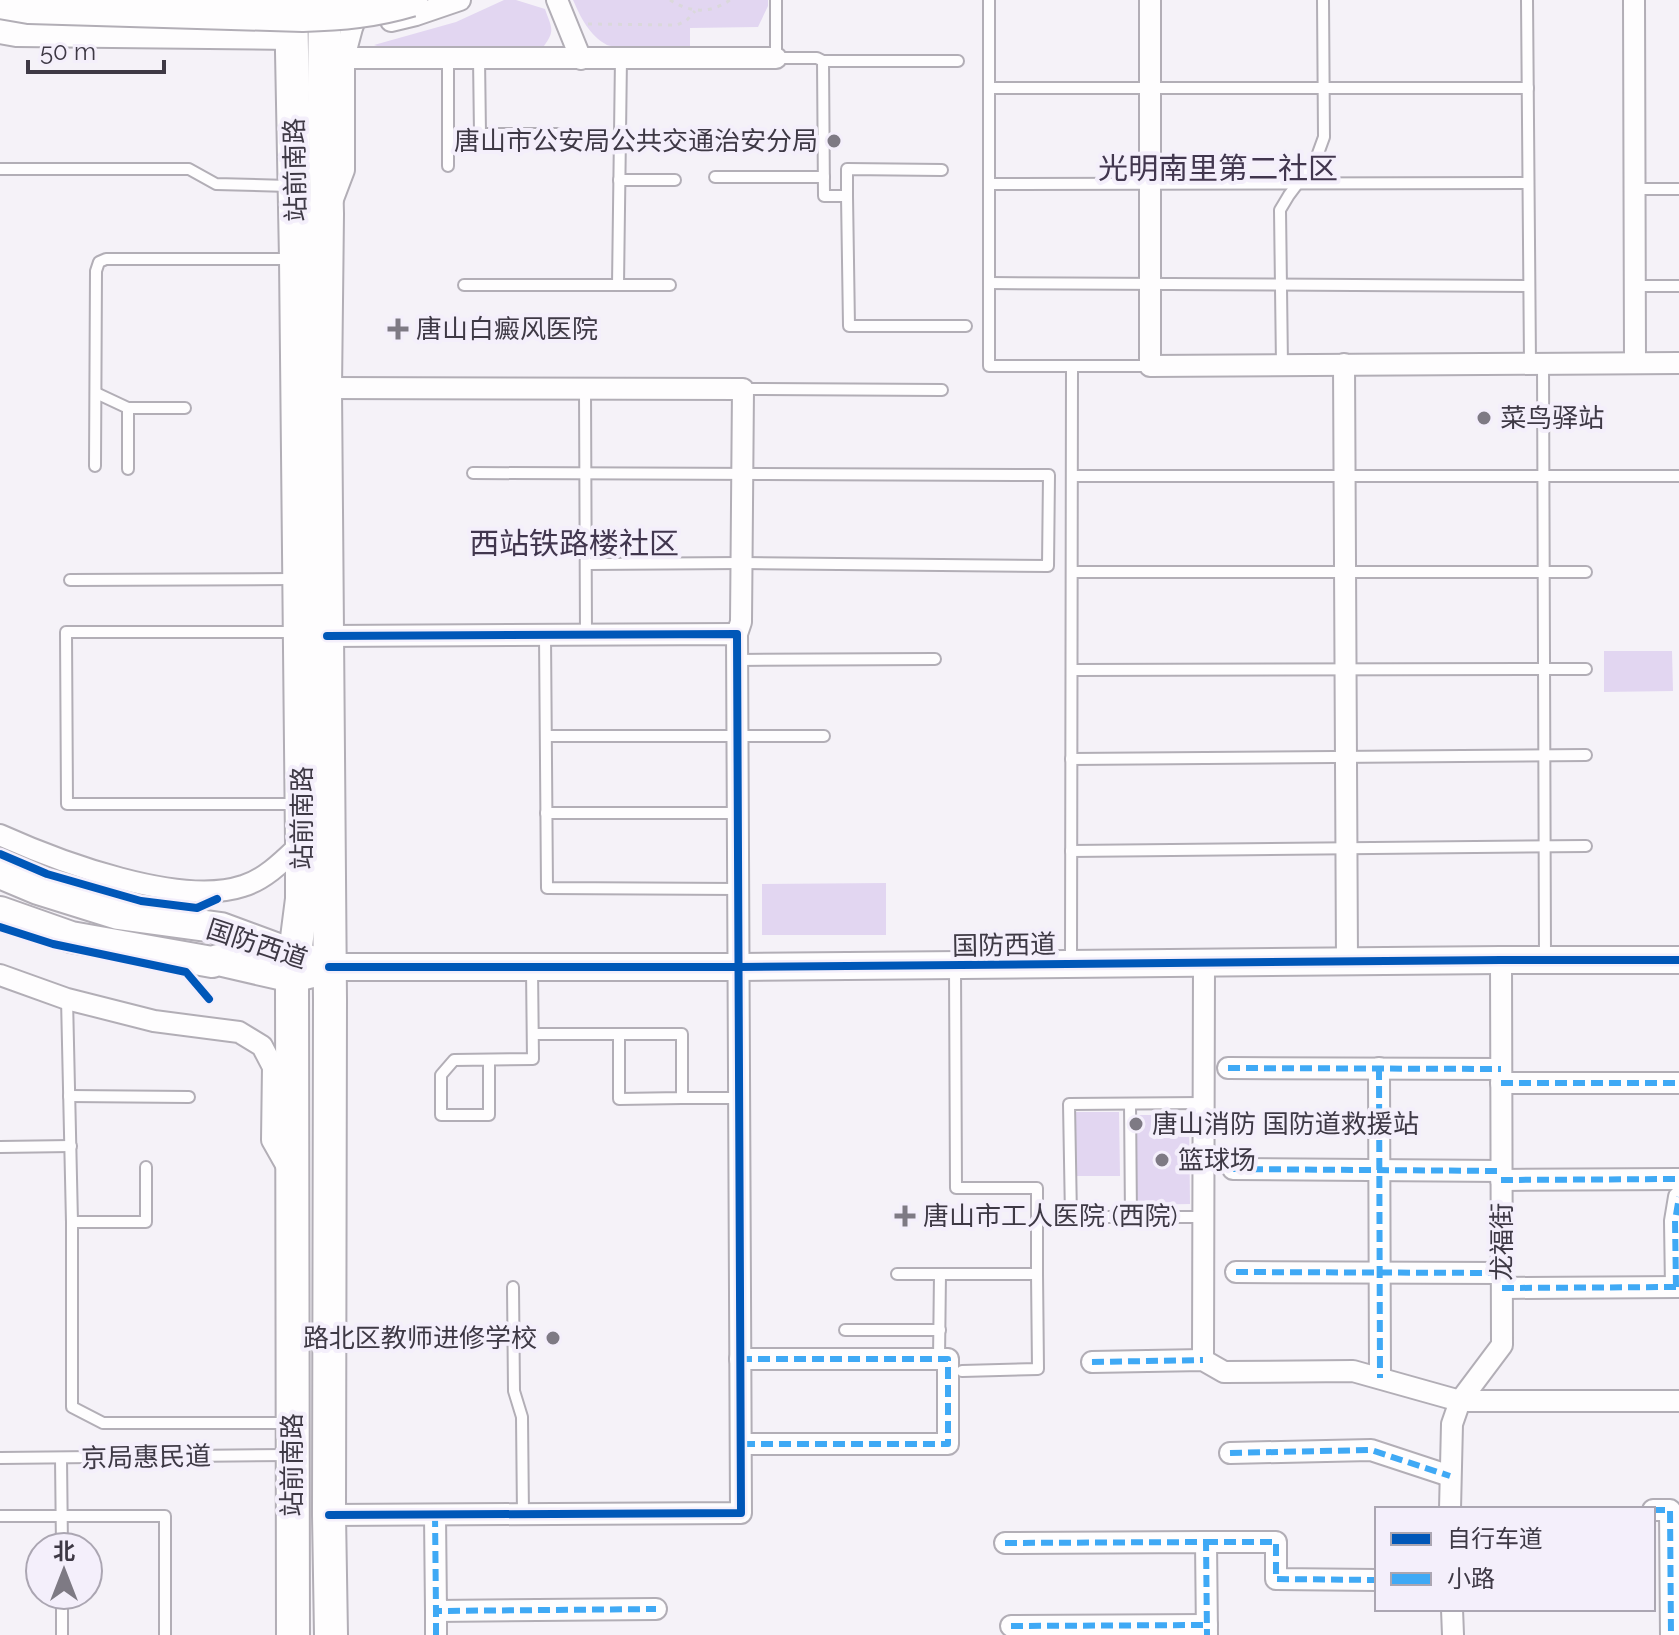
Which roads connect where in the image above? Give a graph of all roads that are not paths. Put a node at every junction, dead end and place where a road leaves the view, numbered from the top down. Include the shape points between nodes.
1 (291, 0) edge
2 (303, 0) edge
3 (362, 0) edge
4 (411, 0) edge
5 (460, 0) edge
6 (557, 0) edge
7 (776, 0) edge
8 (989, 0) edge
9 (1150, 0) edge
10 (1323, 0) edge
11 (1527, 0) edge
12 (1634, 0) edge
13 (0, 2) edge
14 (334, 17) edge
15 (0, 27) edge
16 (291, 33) junction
17 (344, 58) junction
18 (448, 58) junction
19 (479, 58) junction
20 (621, 58) junction
21 (776, 58) junction
22 (581, 59) junction
23 (823, 61) junction
24 (958, 61) dead end
25 (989, 88) junction
26 (1149, 88) junction
27 (1324, 88) junction
28 (1528, 88) junction
29 (557, 134) dead end
30 (448, 166) dead end
31 (0, 169) edge
32 (942, 170) dead end
33 (715, 177) dead end
34 (824, 177) junction
35 (619, 180) junction
36 (675, 180) dead end
37 (1299, 183) junction
38 (1528, 183) junction
39 (989, 184) junction
40 (1150, 184) junction
41 (295, 186) junction
42 (1634, 189) junction
43 (1679, 189) edge
44 (847, 196) junction
45 (327, 214) junction
46 (296, 259) junction
47 (989, 283) junction
48 (1150, 284) junction
49 (464, 285) dead end
50 (618, 285) junction
51 (670, 285) dead end
52 (1281, 285) junction
53 (1529, 286) junction
54 (1635, 286) junction
55 (1679, 286) edge
56 (966, 326) dead end
57 (1536, 363) junction
58 (1635, 363) junction
59 (1679, 363) edge
60 (1344, 364) junction
61 (1282, 365) junction
62 (1072, 366) junction
63 (1150, 366) junction
64 (325, 388) junction
65 (585, 389) junction
66 (743, 389) junction
67 (942, 390) dead end
68 (96, 393) junction
69 (128, 408) junction
70 (185, 408) dead end
71 (95, 466) dead end
72 (128, 469) dead end
73 (473, 473) dead end
74 (586, 473) junction
75 (742, 474) junction
76 (1072, 476) junction
77 (1345, 476) junction
78 (1544, 476) junction
79 (1679, 476) edge
80 (742, 563) junction
81 (587, 564) junction
82 (1544, 571) junction
83 (1072, 572) junction
84 (1345, 572) junction
85 (1586, 572) dead end
86 (299, 579) junction
87 (70, 580) dead end
88 (314, 634) junction
89 (737, 634) junction
90 (586, 635) junction
91 (545, 636) junction
92 (935, 659) dead end
93 (737, 660) junction
94 (1346, 669) junction
95 (1544, 669) junction
96 (1586, 669) dead end
97 (1072, 670) junction
98 (737, 735) junction
99 (546, 736) junction
100 (824, 736) dead end
101 (1586, 755) dead end
102 (1545, 756) junction
103 (1346, 757) junction
104 (1071, 759) junction
105 (302, 804) junction
106 (546, 813) junction
107 (738, 813) junction
108 (0, 835) edge
109 (302, 843) junction
110 (1545, 846) junction
111 (1586, 846) dead end
112 (1347, 848) junction
113 (1071, 851) junction
114 (0, 873) edge
115 (738, 889) junction
116 (0, 912) edge
117 (1501, 960) junction
118 (1545, 960) junction
119 (1679, 960) edge
120 (1347, 962) junction
121 (1204, 963) junction
122 (1071, 964) junction
123 (955, 966) junction
124 (294, 967) junction
125 (329, 967) junction
126 (532, 967) junction
127 (739, 967) junction
128 (0, 975) edge
129 (67, 999) junction
130 (533, 1034) junction
131 (619, 1034) junction
132 (489, 1060) junction
133 (1228, 1068) dead end
134 (1379, 1068) junction
135 (1501, 1076) junction
136 (1679, 1083) edge
137 (69, 1096) junction
138 (189, 1097) dead end
139 (682, 1098) junction
140 (739, 1098) junction
141 (1203, 1103) junction
142 (1130, 1104) junction
143 (71, 1146) junction
144 (0, 1147) edge
145 (146, 1167) dead end
146 (1233, 1169) dead end
147 (1379, 1169) junction
148 (1501, 1175) junction
149 (292, 1176) junction
150 (1679, 1179) edge
151 (1679, 1197) edge
152 (1131, 1217) junction
153 (1203, 1217) junction
154 (72, 1222) junction
155 (1236, 1272) dead end
156 (1379, 1273) junction
157 (897, 1274) dead end
158 (940, 1274) junction
159 (1037, 1274) junction
160 (1502, 1280) junction
161 (513, 1287) dead end
162 (1677, 1287) edge
163 (845, 1330) dead end
164 (940, 1330) junction
165 (939, 1358) junction
166 (740, 1359) junction
167 (1203, 1360) junction
168 (1092, 1362) dead end
169 (962, 1371) dead end
170 (1380, 1378) junction
171 (1460, 1401) junction
172 (1679, 1401) edge
173 (292, 1423) junction
174 (741, 1444) junction
175 (1230, 1453) dead end
176 (292, 1455) junction
177 (0, 1458) edge
178 (61, 1458) junction
179 (1450, 1476) junction
180 (1450, 1507) edge
181 (1655, 1510) edge
182 (329, 1515) junction
183 (435, 1515) junction
184 (523, 1515) junction
185 (0, 1516) edge
186 (62, 1516) junction
187 (62, 1531) edge
188 (1206, 1542) junction
189 (1005, 1543) dead end
190 (1375, 1580) edge
191 (1662, 1606) edge
192 (656, 1609) dead end
193 (62, 1611) edge
194 (436, 1611) junction
195 (1452, 1611) edge
196 (1011, 1626) dead end
197 (1207, 1630) edge
198 (62, 1635) edge
199 (165, 1635) edge
200 (293, 1635) edge
201 (331, 1635) edge
202 (436, 1635) edge
203 (1453, 1635) edge
204 (1671, 1635) edge

1 - 16 main road, 站前南路
2 - 14 street
3 - 14 street
4 - 13 main road, bridge via 346,14 303,15
5 - 14 street via 416,15
6 - 22 street
7 - 21 lane
8 - 25 lane
9 - 26 street
10 - 27 lane
11 - 28 lane
12 - 42 street
14 - 17 street
14 - 45 main road, 站前南路
15 - 16 main road
16 - 41 main road, 站前南路
17 - 18 street
17 - 45 street via 344,170
18 - 19 street
18 - 30 lane
19 - 22 street
19 - 29 lane via 480,134
20 - 21 street
20 - 22 street
20 - 35 lane
21 - 23 lane
23 - 24 lane
23 - 34 lane
25 - 26 lane
25 - 39 lane
26 - 27 lane
26 - 40 street
27 - 28 lane
27 - 37 lane via 1324,137
28 - 38 lane
31 - 41 lane via 189,169 216,184
32 - 44 lane via 847,169
33 - 34 lane
34 - 44 lane via 824,196
35 - 36 lane
35 - 50 lane
37 - 38 lane
37 - 40 lane
37 - 52 lane via 1280,210
38 - 53 lane
39 - 40 lane
39 - 47 lane
40 - 48 street
41 - 46 main road, 站前南路
42 - 43 lane
42 - 54 street
44 - 56 lane via 849,326
45 - 64 main road, 站前南路
46 - 68 lane via 99,262
46 - 86 main road, 站前南路
47 - 48 lane
47 - 62 lane via 989,366
48 - 52 lane
48 - 63 street
49 - 50 lane
50 - 51 lane
52 - 53 lane
52 - 61 lane
53 - 57 lane
54 - 55 lane
54 - 58 street
57 - 58 street
57 - 60 street
57 - 78 lane
58 - 59 street
60 - 61 street
60 - 77 street
61 - 63 street
62 - 63 lane
62 - 76 lane
64 - 65 street
64 - 88 main road, 站前南路
65 - 66 street
65 - 74 lane
66 - 67 lane
66 - 75 street
68 - 69 lane
68 - 71 lane
69 - 70 lane
69 - 72 lane
73 - 74 lane
74 - 75 lane
74 - 81 lane
75 - 80 street
75 - 80 lane via 1049,475 1048,566
76 - 77 lane
76 - 83 lane
77 - 78 lane
77 - 84 street
78 - 79 lane
78 - 82 lane
80 - 81 lane
80 - 89 street
81 - 90 lane
82 - 84 lane
82 - 85 lane
82 - 95 lane
83 - 84 lane
83 - 97 lane
84 - 94 street
86 - 87 lane
86 - 88 main road, 站前南路
88 - 91 street
88 - 105 main road, 站前南路
88 - 105 lane via 66,632 67,804
88 - 125 main road, 站前南路
89 - 90 street
89 - 93 street
90 - 91 street
91 - 99 lane
92 - 93 lane
93 - 98 street
94 - 95 lane
94 - 97 lane
94 - 103 street
95 - 96 lane
95 - 102 lane
97 - 104 lane
98 - 99 lane
98 - 100 lane
98 - 107 street
99 - 106 lane
101 - 102 lane
102 - 103 lane
102 - 110 lane
103 - 104 lane
103 - 112 street
104 - 113 lane
105 - 109 main road, 站前南路
106 - 107 lane
106 - 115 lane via 547,888
107 - 115 street
108 - 109 street via 98,872 161,887 218,892 256,880
109 - 124 main road, 站前南路
110 - 111 lane
110 - 112 lane
110 - 118 lane
112 - 113 lane
112 - 120 street
113 - 122 lane
114 - 124 main road, 国防西道 via 118,914 221,928
115 - 127 street
116 - 124 main road, 国防西道 via 71,937 212,962
117 - 118 street, 国防西道
117 - 120 street, 国防西道
117 - 135 street, 龙福街
118 - 119 street, 国防西道
120 - 121 street, 国防西道
121 - 122 street, 国防西道
121 - 141 street
122 - 123 street, 国防西道
123 - 127 street, 国防西道
123 - 159 lane via 956,1188 1037,1188
124 - 125 main road, 国防西道
124 - 149 main road, 站前南路
125 - 126 street, 国防西道
125 - 182 main road, 站前南路
126 - 127 street, 国防西道
126 - 130 lane
127 - 140 street
128 - 129 street
129 - 137 lane
129 - 149 street via 154,1021 239,1032 262,1046 273,1067 272,1140
130 - 131 lane
130 - 132 lane via 533,1059
131 - 139 lane via 682,1034
131 - 139 lane via 619,1099
132 - 132 lane via 454,1060 441,1075 441,1115 489,1115
133 - 134 street
134 - 135 street
134 - 147 street
135 - 136 street
135 - 148 street, 龙福街
137 - 138 lane
137 - 143 lane
139 - 140 lane
140 - 166 street
141 - 142 lane
141 - 153 street
142 - 152 lane
142 - 152 lane via 1069,1104 1071,1217
143 - 144 lane
143 - 154 lane
145 - 154 lane via 146,1222
146 - 147 street
147 - 148 street
147 - 156 street
148 - 150 street
148 - 160 street, 龙福街
149 - 173 main road, 站前南路
151 - 162 street
152 - 153 lane
153 - 167 street
154 - 173 lane via 72,1407 103,1423
155 - 156 street
156 - 160 street
156 - 170 street
157 - 158 lane
158 - 159 lane
158 - 164 lane
159 - 169 lane via 1038,1369
160 - 162 street
160 - 171 street, 龙福街 via 1502,1345
161 - 184 lane
163 - 164 lane
164 - 165 lane
165 - 166 street
165 - 174 street via 948,1359 948,1444
166 - 174 street
167 - 168 street
167 - 170 street via 1224,1372 1353,1371
170 - 171 street
171 - 172 street
171 - 179 street, 龙福街 via 1452,1424
173 - 176 main road, 站前南路
174 - 184 street via 741,1513
175 - 179 street via 1371,1450
176 - 178 lane, 京局惠民道
176 - 200 main road, 站前南路
177 - 178 lane, 京局惠民道
178 - 186 lane
179 - 180 street, 龙福街
181 - 191 street via 1670,1510
182 - 183 street
182 - 201 main road, 站前南路
183 - 184 street
183 - 194 street
185 - 186 lane
186 - 187 lane
186 - 199 lane via 165,1516
188 - 189 street
188 - 190 street via 1276,1542 1276,1579
188 - 197 street
191 - 204 street
192 - 194 street
193 - 198 lane
194 - 202 street
195 - 203 street
196 - 197 street

